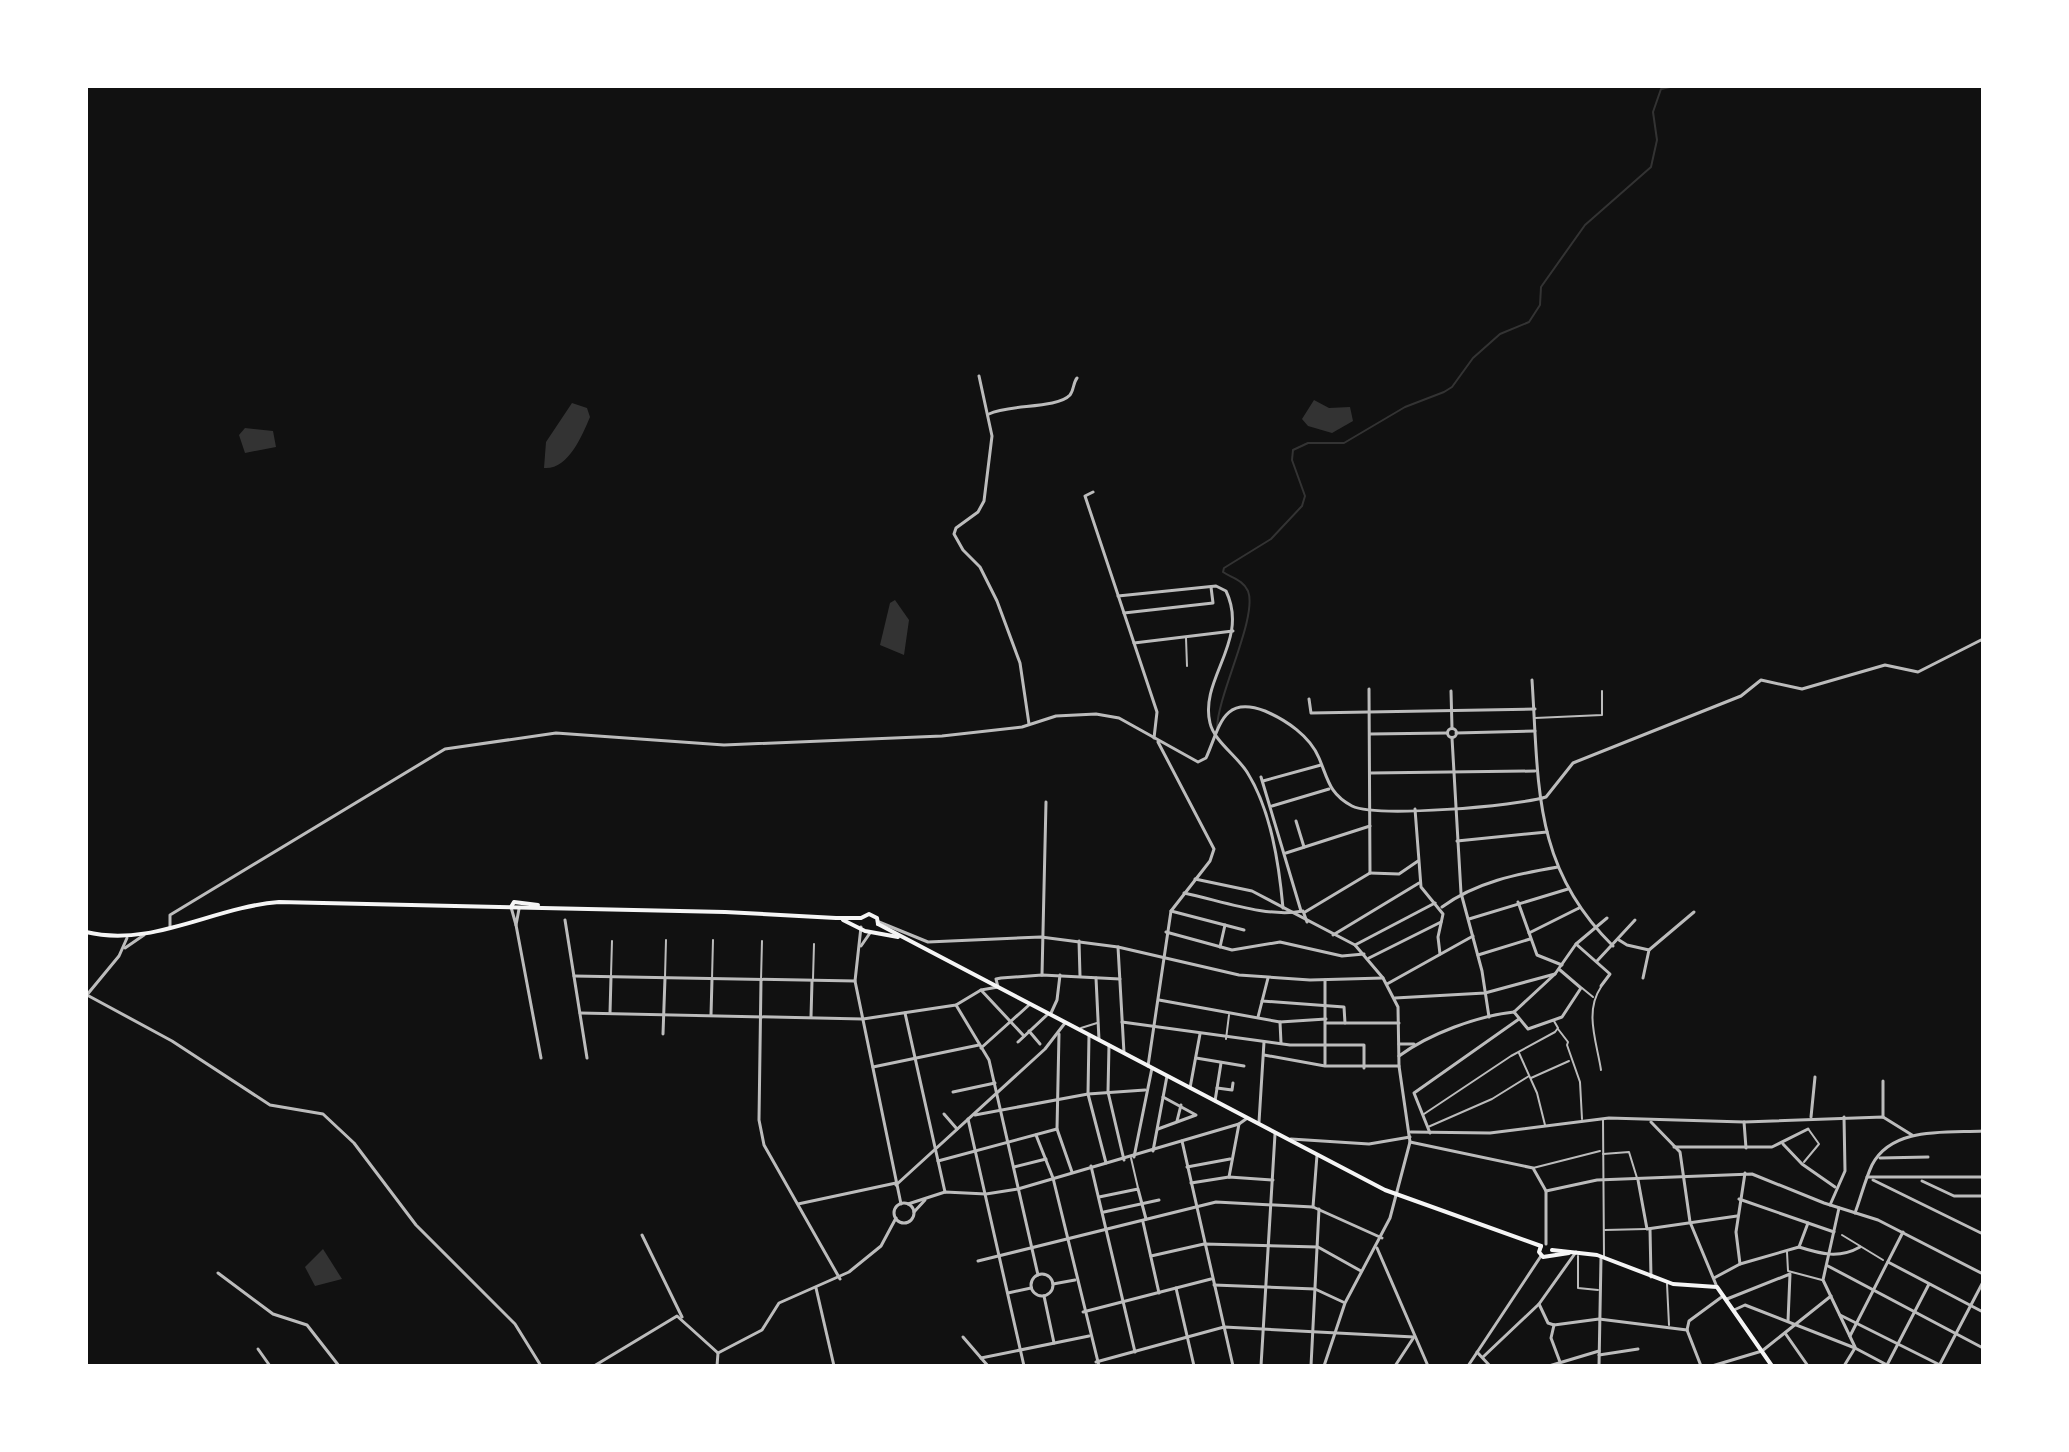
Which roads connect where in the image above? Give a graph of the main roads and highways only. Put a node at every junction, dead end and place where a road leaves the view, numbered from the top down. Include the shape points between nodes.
1 (511, 907) junction
2 (548, 907) junction
3 (836, 918) junction
4 (861, 918) junction
5 (878, 923) junction
6 (861, 927) junction
7 (871, 931) junction
8 (86, 932) edge
9 (907, 940) junction
10 (1543, 1245) junction
11 (1551, 1252) junction
12 (1772, 1366) edge

1 - 2 main road
1 - 2 main road via 514,902
1 - 8 main road via 279,902 127,938
2 - 3 main road
3 - 4 main road
3 - 6 main road
4 - 5 main road via 869,914
4 - 6 main road
5 - 7 main road
5 - 9 main road
6 - 7 main road
7 - 9 main road
9 - 10 main road via 1396,1195
10 - 11 main road
10 - 11 main road via 1541,1256
11 - 12 main road via 1602,1257 1667,1283 1717,1287

